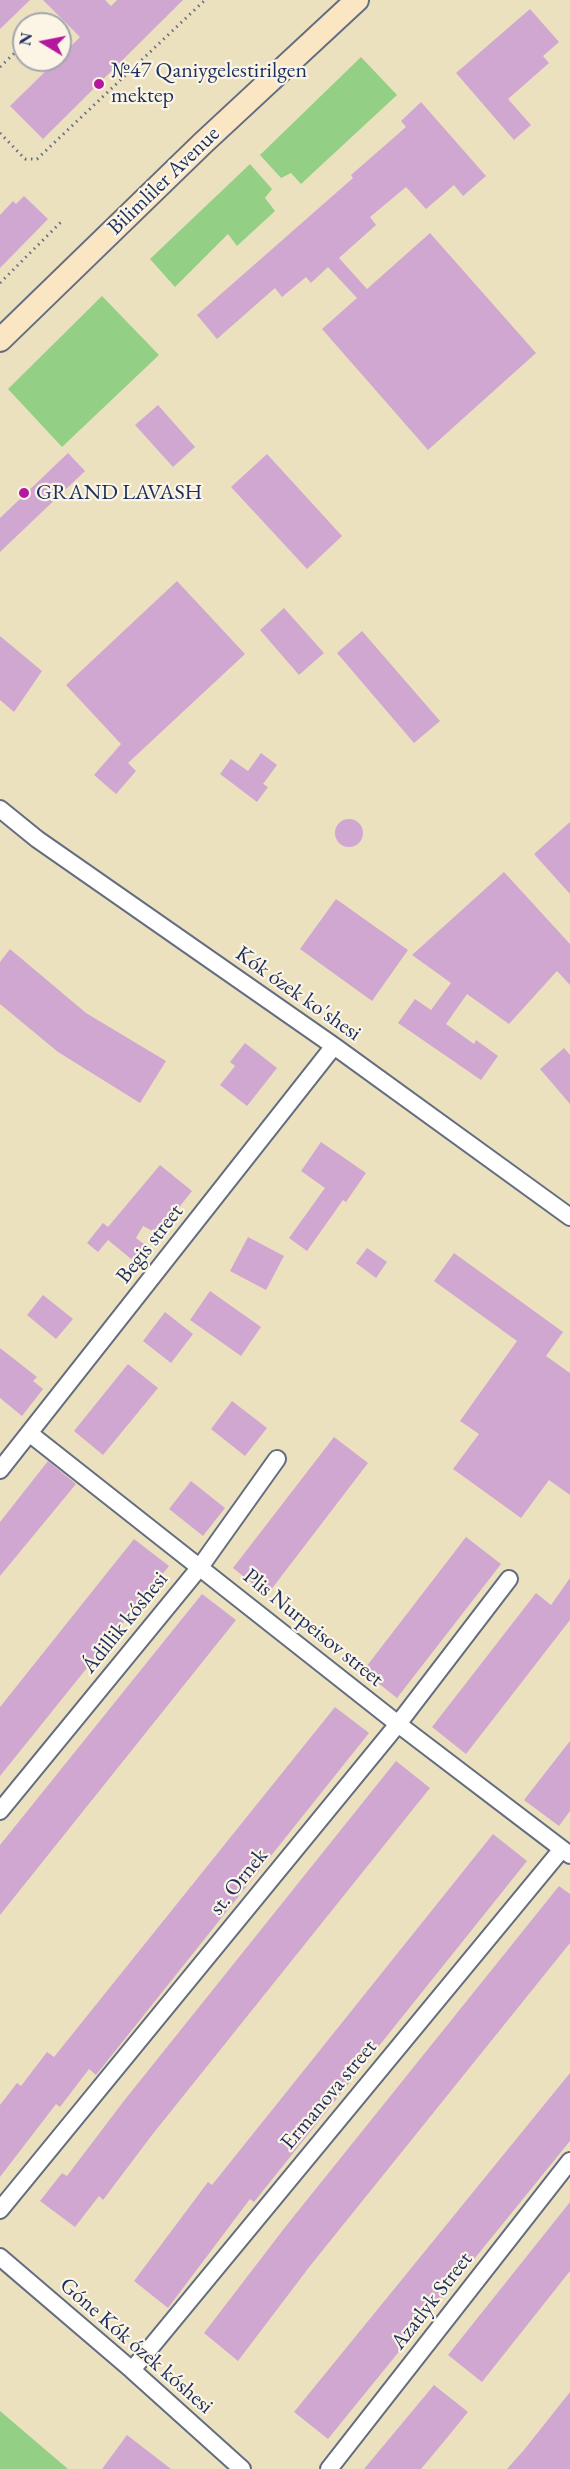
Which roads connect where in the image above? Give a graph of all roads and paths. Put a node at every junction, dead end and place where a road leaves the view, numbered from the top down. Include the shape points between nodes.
1 (205, 0) edge
2 (357, 0) edge
3 (12, 56) edge
4 (0, 67) edge
5 (0, 133) edge
6 (62, 221) dead end
7 (0, 283) edge
8 (0, 340) edge
9 (0, 809) edge
10 (334, 1046) junction
11 (570, 1217) edge
12 (29, 1433) junction
13 (277, 1459) dead end
14 (0, 1470) edge
15 (200, 1567) junction
16 (509, 1579) dead end
17 (398, 1724) junction
18 (0, 1811) edge
19 (566, 1852) edge
20 (570, 2162) edge
21 (0, 2210) edge
22 (0, 2257) edge
23 (132, 2370) junction
24 (242, 2469) edge
25 (329, 2469) edge

1 - 5 path via 37,159 26,159
2 - 8 main road, Bilimliler Avenue
3 - 4 path
6 - 7 path
9 - 10 street, Kók ózek ko'shesi via 37,839
10 - 11 street, Kók ózek ko'shesi
10 - 12 street, Begis street
12 - 14 street, Begis street
12 - 15 street, Plis Nurpeisov street
13 - 15 street, Ádillik kóshesi
15 - 17 street, Plis Nurpeisov street
15 - 18 street, Ádillik kóshesi
16 - 17 street, st. Ornek
17 - 19 street, Plis Nurpeisov street
17 - 21 street, st. Ornek
19 - 23 street, Ermanova street
20 - 25 street, Azatlyk Street
22 - 23 street, Góne Kók ózek kóshesi
23 - 24 street, Góne Kók ózek kóshesi

